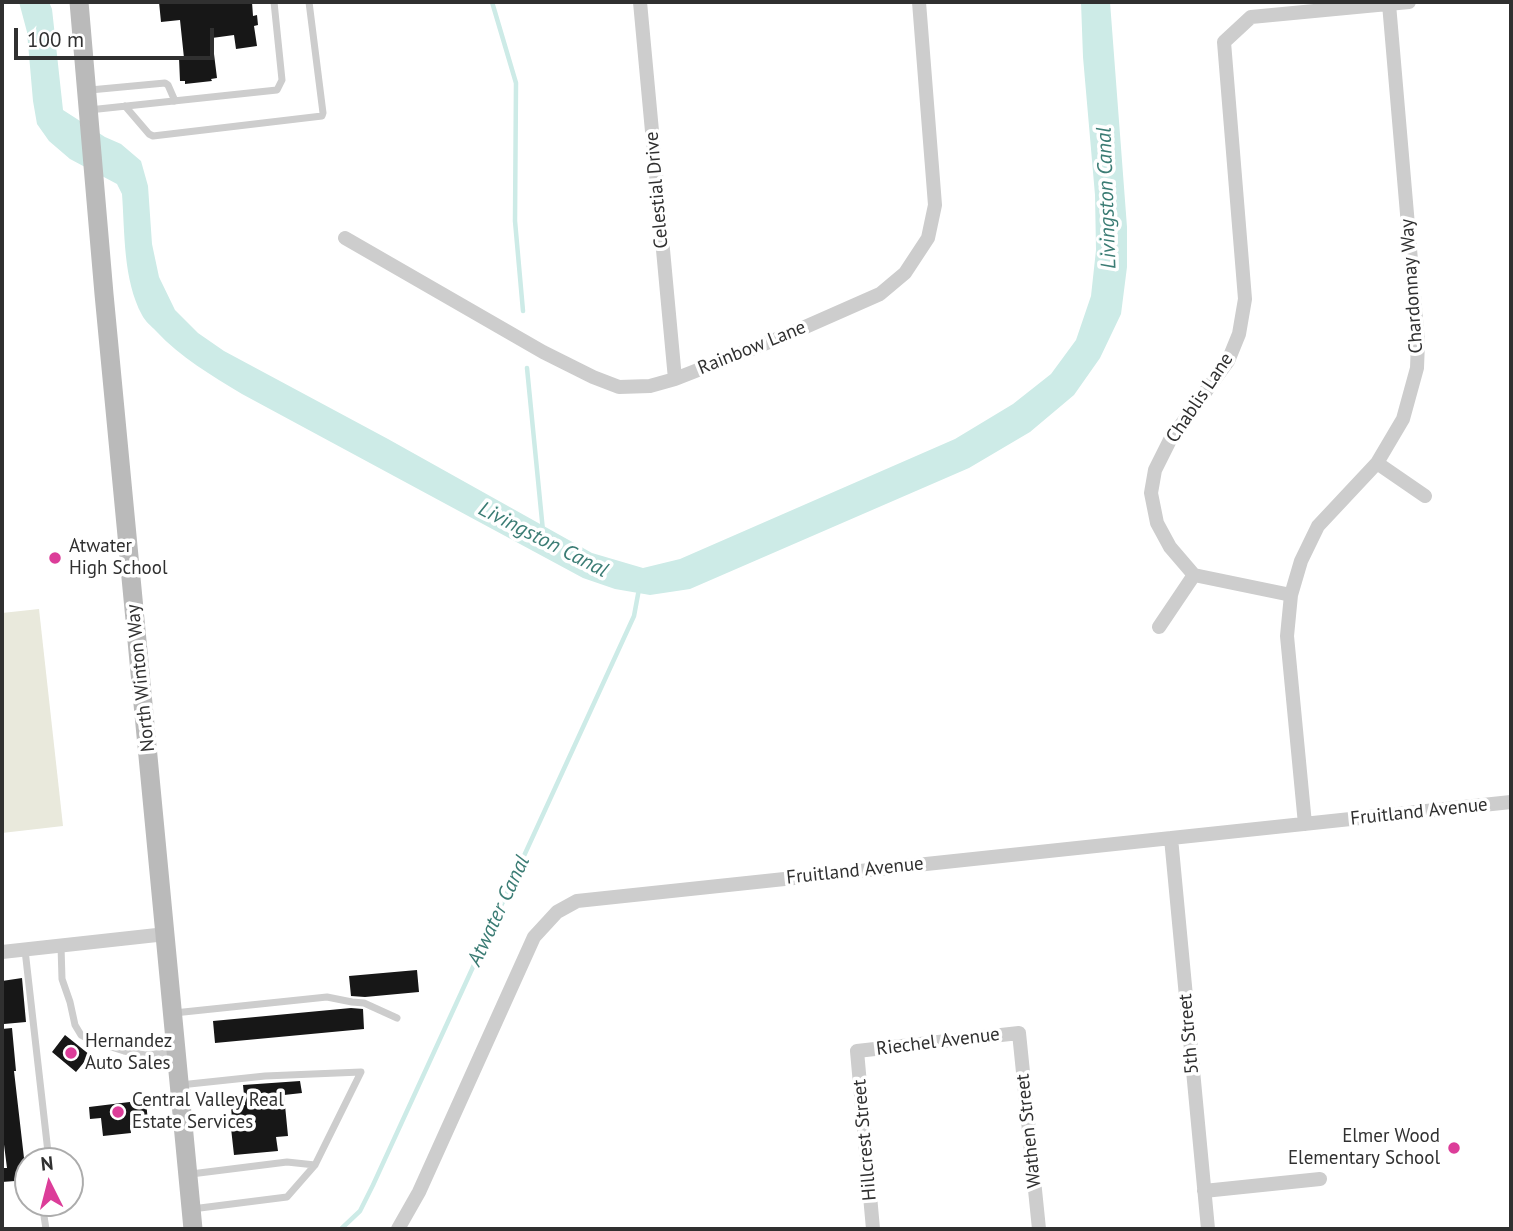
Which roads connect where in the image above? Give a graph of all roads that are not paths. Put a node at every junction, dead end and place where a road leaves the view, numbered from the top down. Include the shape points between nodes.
1 (79, 2) edge
2 (274, 2) edge
3 (309, 2) edge
4 (640, 2) edge
5 (919, 2) edge
6 (1409, 2) edge
7 (1389, 4) junction
8 (1272, 8) edge
9 (176, 101) junction
10 (125, 106) junction
11 (88, 107) junction
12 (345, 238) dead end
13 (675, 379) junction
14 (1377, 463) junction
15 (1425, 496) dead end
16 (1194, 575) junction
17 (1291, 594) junction
18 (1159, 627) dead end
19 (1511, 802) edge
20 (1305, 824) junction
21 (1171, 838) junction
22 (166, 934) junction
23 (61, 946) junction
24 (25, 950) junction
25 (2, 952) edge
26 (173, 1013) junction
27 (397, 1018) dead end
28 (1019, 1033) joint
29 (176, 1051) junction
30 (857, 1051) joint
31 (180, 1085) junction
32 (47, 1147) edge
33 (315, 1165) junction
34 (188, 1174) junction
35 (1320, 1179) dead end
36 (1204, 1191) junction
37 (191, 1209) junction
38 (193, 1229) edge
39 (398, 1229) edge
40 (873, 1229) edge
41 (1039, 1229) edge
42 (1208, 1229) edge

1 - 11 main road, North Winton Way
2 - 9 lane via 282,80 277,90
3 - 10 lane via 322,116 153,136
4 - 13 street, Celestial Drive
5 - 13 street, Rainbow Lane via 934,205 928,238 905,273 880,294
6 - 7 street
7 - 8 street
7 - 14 street, Chardonnay Way via 1418,342 1417,368 1403,419
8 - 16 street, Chablis Lane via 1251,17 1224,42 1245,299 1239,334 1228,361 1170,440 1155,470 1151,493 1157,523
9 - 10 lane
9 - 11 lane via 168,85 161,83
10 - 11 lane
11 - 22 main road, North Winton Way
12 - 13 street, Rainbow Lane via 593,377 619,387
14 - 15 street
14 - 17 street, Chardonnay Way via 1318,526
16 - 17 street
16 - 18 street
17 - 20 street, Chardonnay Way via 1287,636
19 - 20 street, Fruitland Avenue
20 - 21 street, Fruitland Avenue
21 - 36 street, 5th Street
21 - 39 street, Fruitland Avenue via 577,901 557,912 534,937
22 - 23 street
22 - 26 main road, North Winton Way
23 - 24 street
23 - 29 lane via 62,979 81,1035 145,1055
24 - 25 street
24 - 32 lane
26 - 27 lane via 327,997 364,1003
26 - 29 main road, North Winton Way
28 - 30 street, Riechel Avenue
28 - 41 street, Wathen Street
29 - 31 main road, North Winton Way
30 - 40 street, Hillcrest Street
31 - 33 lane via 361,1072
31 - 34 main road, North Winton Way
33 - 34 lane via 287,1161
33 - 37 lane via 288,1197
34 - 37 main road, North Winton Way
35 - 36 street
36 - 42 street, 5th Street
37 - 38 main road, North Winton Way

